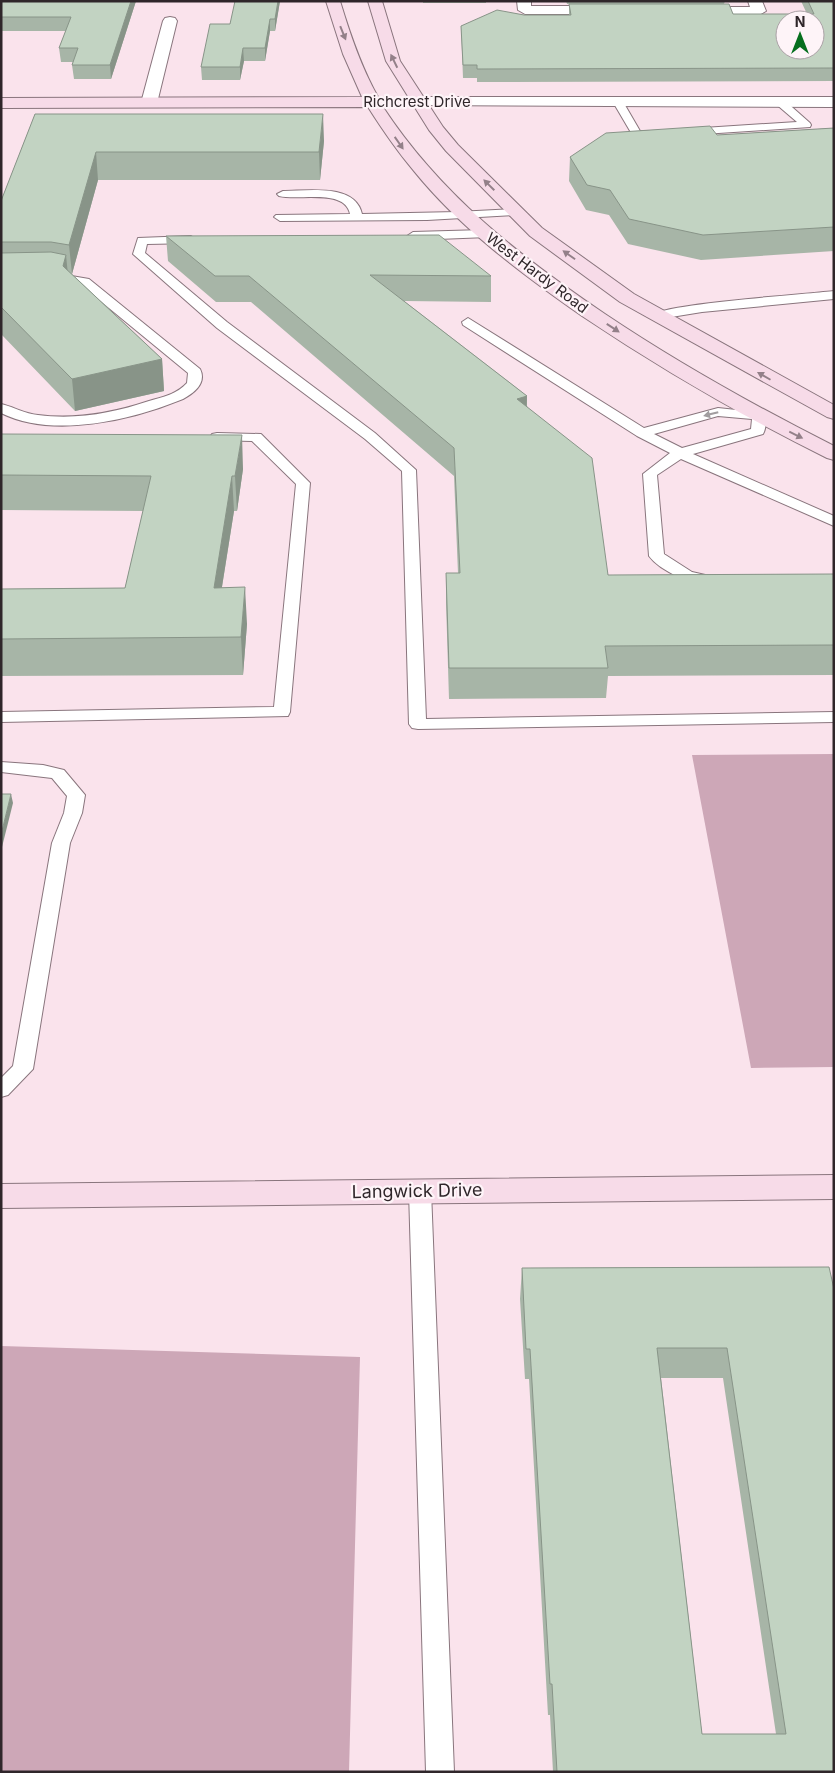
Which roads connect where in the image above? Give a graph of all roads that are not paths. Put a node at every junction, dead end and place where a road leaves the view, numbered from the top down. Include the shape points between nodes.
1 (333, 1) edge
2 (375, 1) edge
3 (524, 5) edge
4 (757, 6) edge
5 (622, 10) edge
6 (681, 11) edge
7 (170, 21) dead end
8 (372, 102) junction
9 (420, 102) junction
10 (618, 102) junction
11 (780, 102) junction
12 (834, 102) edge
13 (1, 103) edge
14 (149, 103) junction
15 (283, 194) dead end
16 (516, 212) junction
17 (280, 217) dead end
18 (467, 217) junction
19 (357, 218) junction
20 (536, 232) junction
21 (484, 234) junction
22 (395, 236) edge
23 (201, 240) edge
24 (1, 277) edge
25 (834, 295) edge
26 (659, 315) junction
27 (468, 322) dead end
28 (807, 399) junction
29 (1, 408) edge
30 (834, 413) edge
31 (759, 416) junction
32 (642, 434) junction
33 (207, 437) edge
34 (680, 453) junction
35 (834, 454) edge
36 (834, 522) edge
37 (724, 580) edge
38 (1, 717) edge
39 (834, 717) edge
40 (1, 767) edge
41 (1, 1090) edge
42 (834, 1188) edge
43 (420, 1191) junction
44 (1, 1196) edge
45 (440, 1772) edge

1 -> 8 street, West Hardy Road via 342,32
9 -> 2 street, West Hardy Road via 393,61
3 - 5 street
4 - 6 street
7 - 14 street
8 - 9 street, Richcrest Drive
8 - 14 street, Richcrest Drive
8 -> 18 street, West Hardy Road via 403,148
9 - 10 street, Richcrest Drive
16 -> 9 street, West Hardy Road via 452,148
10 - 11 street, Richcrest Drive
10 - 11 lane via 637,134 806,125
11 - 12 street, Richcrest Drive
13 - 14 street, Richcrest Drive
15 - 19 lane via 346,198 352,202
16 - 18 lane
16 - 20 street, West Hardy Road
17 - 19 lane
18 - 19 lane
18 - 21 street, West Hardy Road
20 - 21 street
26 -> 20 street, West Hardy Road via 627,298
21 - 22 lane
21 -> 31 street, West Hardy Road via 529,271 586,310 651,353
23 - 39 lane via 142,241 139,254 222,325 370,436 409,470 418,724
24 - 29 lane via 53,276 85,282 195,372 194,383 189,389 170,399 110,417 30,419
25 - 26 lane
28 -> 26 street, West Hardy Road
27 - 32 lane
28 - 30 street, West Hardy Road
28 - 31 street
31 -> 32 lane via 718,412
31 - 34 lane via 758,432
31 -> 35 street, West Hardy Road
32 - 34 lane
33 - 38 lane via 256,437 304,483 282,712
34 - 36 lane
34 - 37 lane via 650,474 657,556 687,576
40 - 41 lane via 58,774 76,795 73,813 61,843 23,1069
42 - 43 street, Langwick Drive
43 - 44 street, Langwick Drive
43 - 45 lane

